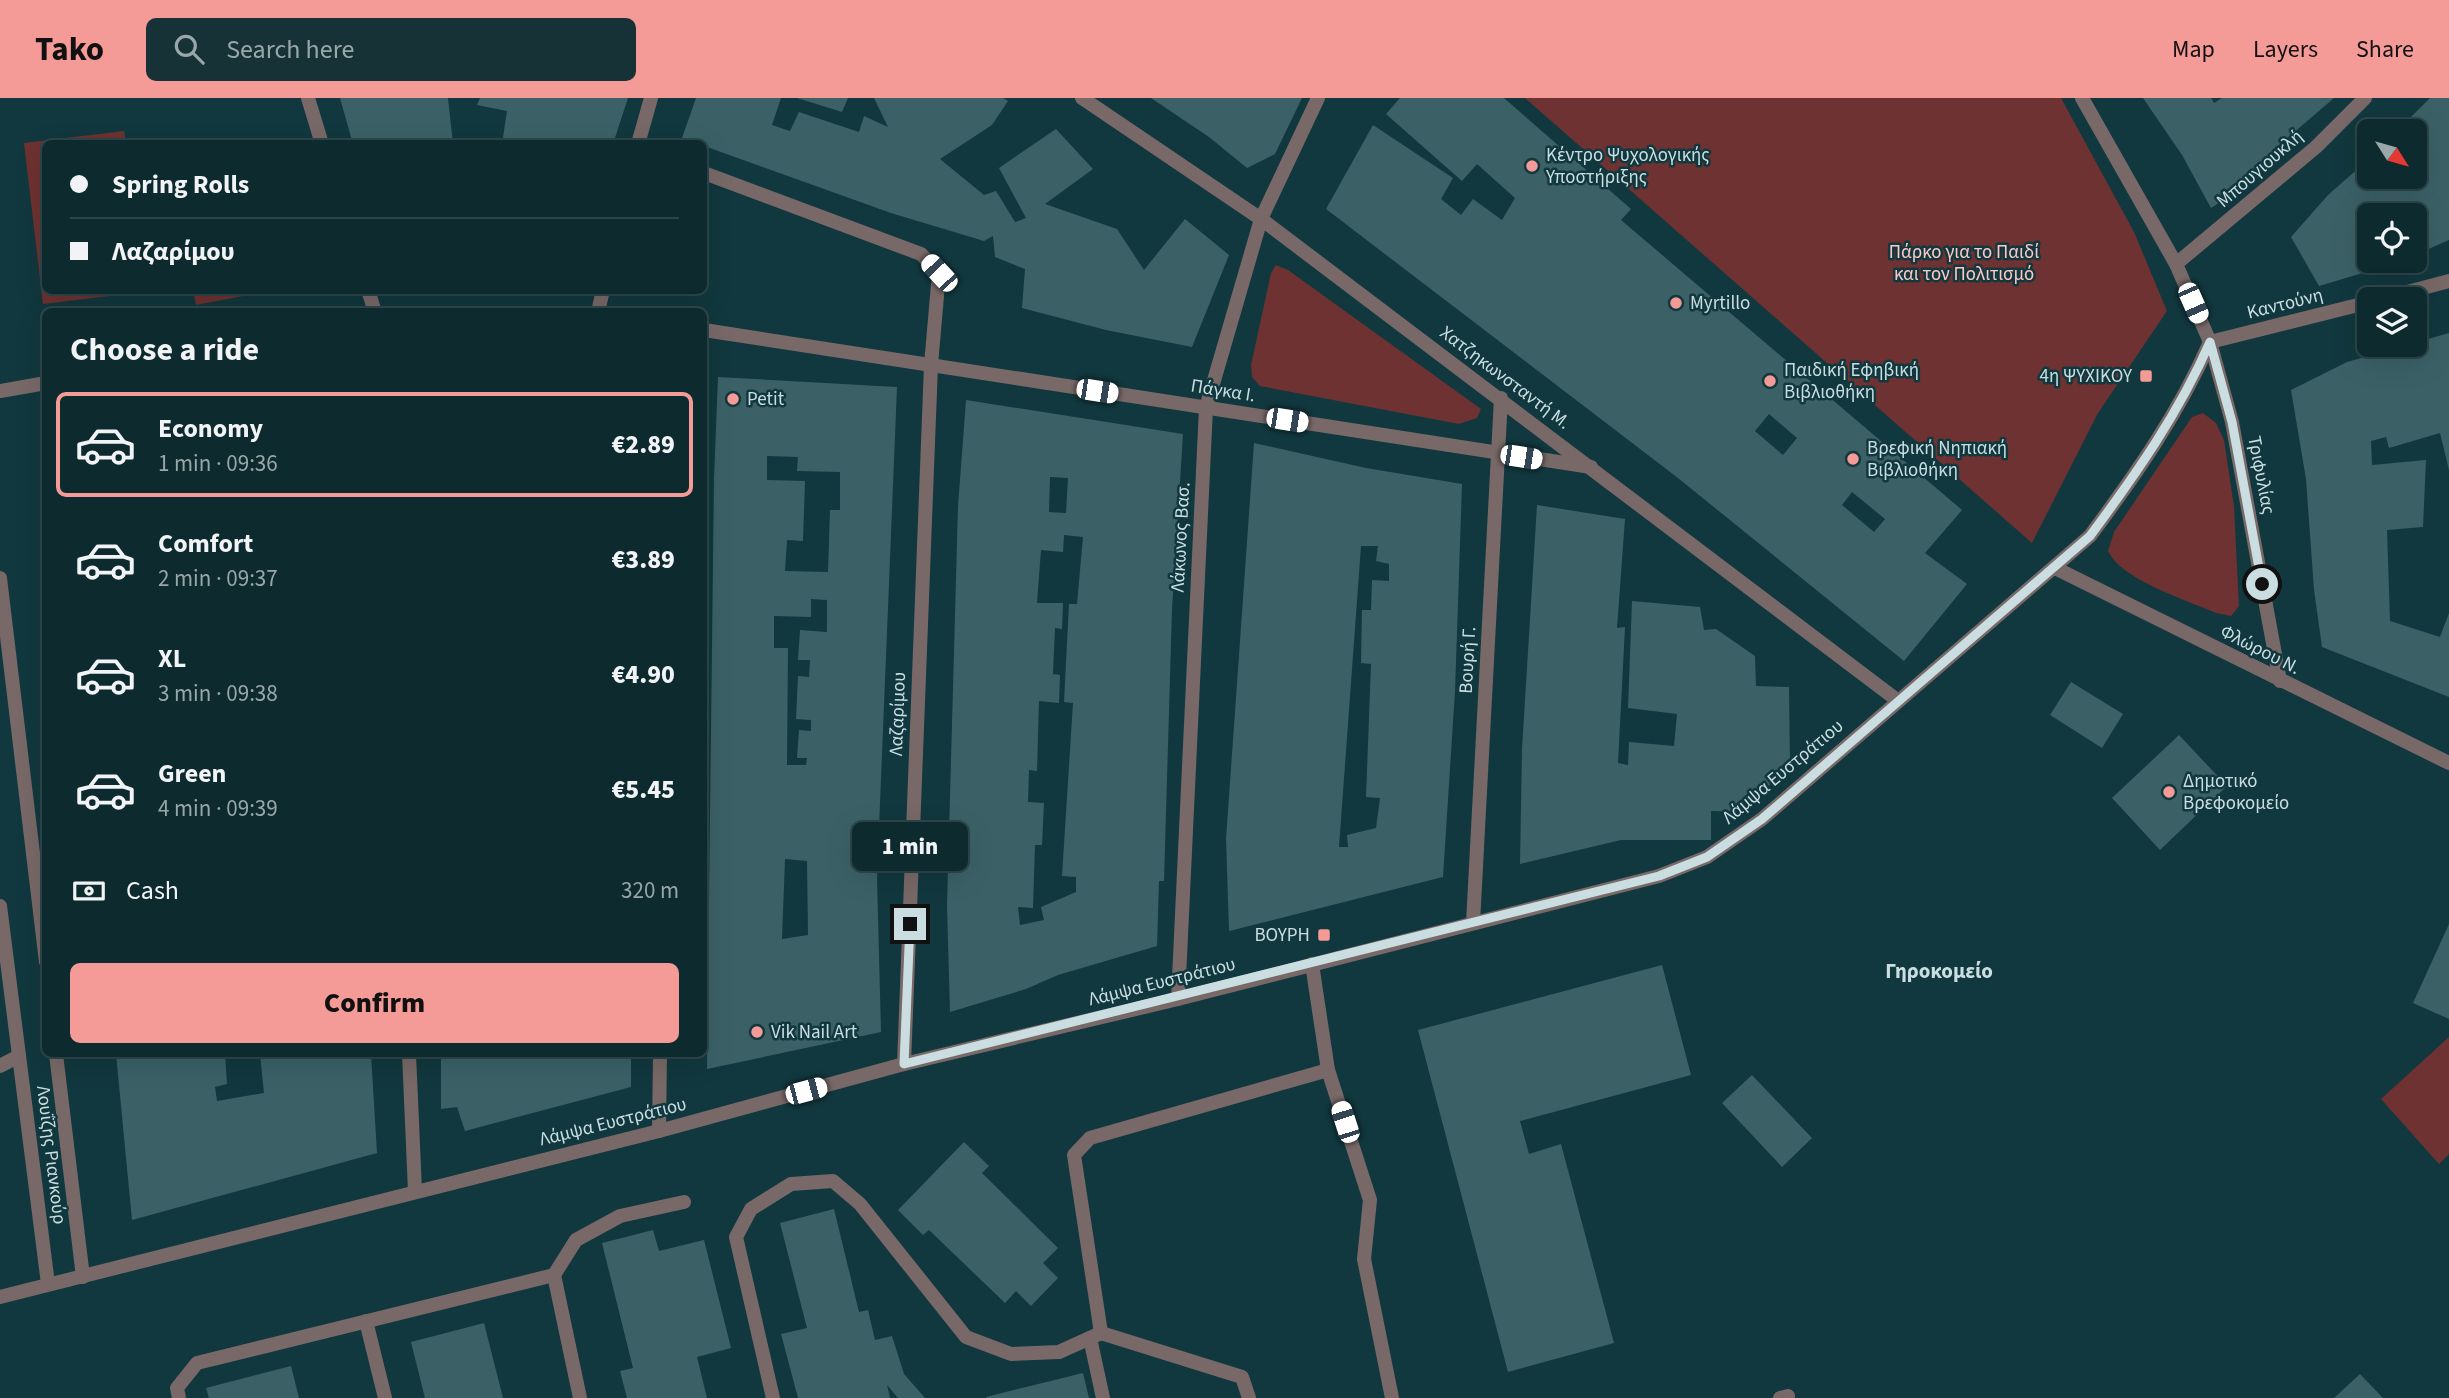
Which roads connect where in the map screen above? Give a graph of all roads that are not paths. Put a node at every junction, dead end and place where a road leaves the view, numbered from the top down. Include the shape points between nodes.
1 (308, 98) edge
2 (651, 98) edge
3 (1082, 98) edge
4 (1318, 98) edge
5 (2082, 98) edge
6 (2365, 98) edge
7 (321, 140) edge
8 (639, 140) edge
9 (707, 174) edge
10 (1261, 219) junction
11 (2176, 264) junction
12 (2449, 281) edge
13 (2426, 287) edge
14 (2357, 305) edge
15 (707, 330) edge
16 (2210, 342) junction
17 (931, 365) junction
18 (42, 384) edge
19 (0, 391) edge
20 (1501, 398) junction
21 (1206, 408) junction
22 (1498, 453) junction
23 (1592, 468) junction
24 (2054, 568) junction
25 (0, 578) edge
26 (2280, 681) junction
27 (1897, 700) junction
28 (2448, 760) edge
29 (0, 906) edge
30 (1473, 923) junction
31 (42, 929) edge
32 (1312, 964) junction
33 (1178, 999) junction
34 (19, 1056) junction
35 (56, 1057) edge
36 (409, 1057) edge
37 (660, 1057) edge
38 (904, 1064) junction
39 (0, 1066) edge
40 (1328, 1070) junction
41 (659, 1131) junction
42 (415, 1191) junction
43 (684, 1202) dead end
44 (554, 1275) junction
45 (83, 1277) junction
46 (48, 1284) junction
47 (0, 1297) edge
48 (366, 1321) junction
49 (1095, 1336) junction
50 (179, 1398) edge
51 (385, 1398) edge
52 (580, 1398) edge
53 (773, 1398) edge
54 (1103, 1398) edge
55 (1249, 1398) edge
56 (1392, 1398) edge

1 - 7 street
2 - 8 street
3 - 10 street, Χατζηκωνσταντή Μ.
4 - 10 street, Λάκωνος Βασ.
5 - 11 street, Τριφυλίας
6 - 11 street, Μπουγιουκλή via 2316,147
9 - 17 street via 921,254 939,273
10 - 20 street, Χατζηκωνσταντή Μ.
10 - 21 street, Λάκωνος Βασ.
11 - 16 street, Τριφυλίας
12 - 13 street
14 - 16 street, Καντούνη
15 - 17 street, Πάγκα Ι.
16 - 24 street, Λάμψα Ευστράτιου via 2189,391 2130,482 2090,536
16 - 26 street, Τριφυλίας via 2232,422
17 - 21 street, Πάγκα Ι.
17 - 38 street, Λαζαρίμου
18 - 19 street
20 - 22 street, Βουρή Γ.
20 - 23 street, Χατζηκωνσταντή Μ.
21 - 22 street, Πάγκα Ι.
21 - 33 street, Λάκωνος Βασ.
22 - 23 street, Πάγκα Ι.
22 - 30 street, Βουρή Γ.
23 - 27 street, Χατζηκωνσταντή Μ.
24 - 26 street, Φλώρου Ν.
24 - 27 street, Λάμψα Ευστράτιου
25 - 31 street
26 - 28 street, Φλώρου Ν.
27 - 30 street, Λάμψα Ευστράτιου via 1762,819 1707,857 1659,876
29 - 34 street, Λουΐζης Ριανκούρ
30 - 32 street, Λάμψα Ευστράτιου
32 - 33 street, Λάμψα Ευστράτιου
32 - 40 street
33 - 38 street, Λάμψα Ευστράτιου
34 - 39 street
34 - 46 street, Λουΐζης Ριανκούρ
35 - 45 street, Λουΐζης Ριανκούρ
36 - 42 street
37 - 41 street
38 - 41 street, Λάμψα Ευστράτιου
40 - 49 street via 1090,1138 1074,1155
40 - 56 street via 1370,1200 1364,1259
41 - 42 street, Λάμψα Ευστράτιου
42 - 45 street, Λάμψα Ευστράτιου
43 - 44 street via 620,1216 576,1240
44 - 48 street
44 - 52 street
45 - 46 street, Λάμψα Ευστράτιου
46 - 47 street, Λάμψα Ευστράτιου
48 - 50 street via 197,1363 177,1388
48 - 51 street
49 - 53 street via 1059,1352 1011,1354 966,1337 860,1204 833,1181 791,1185 751,1209 736,1237
49 - 54 street
49 - 55 street via 1242,1377

